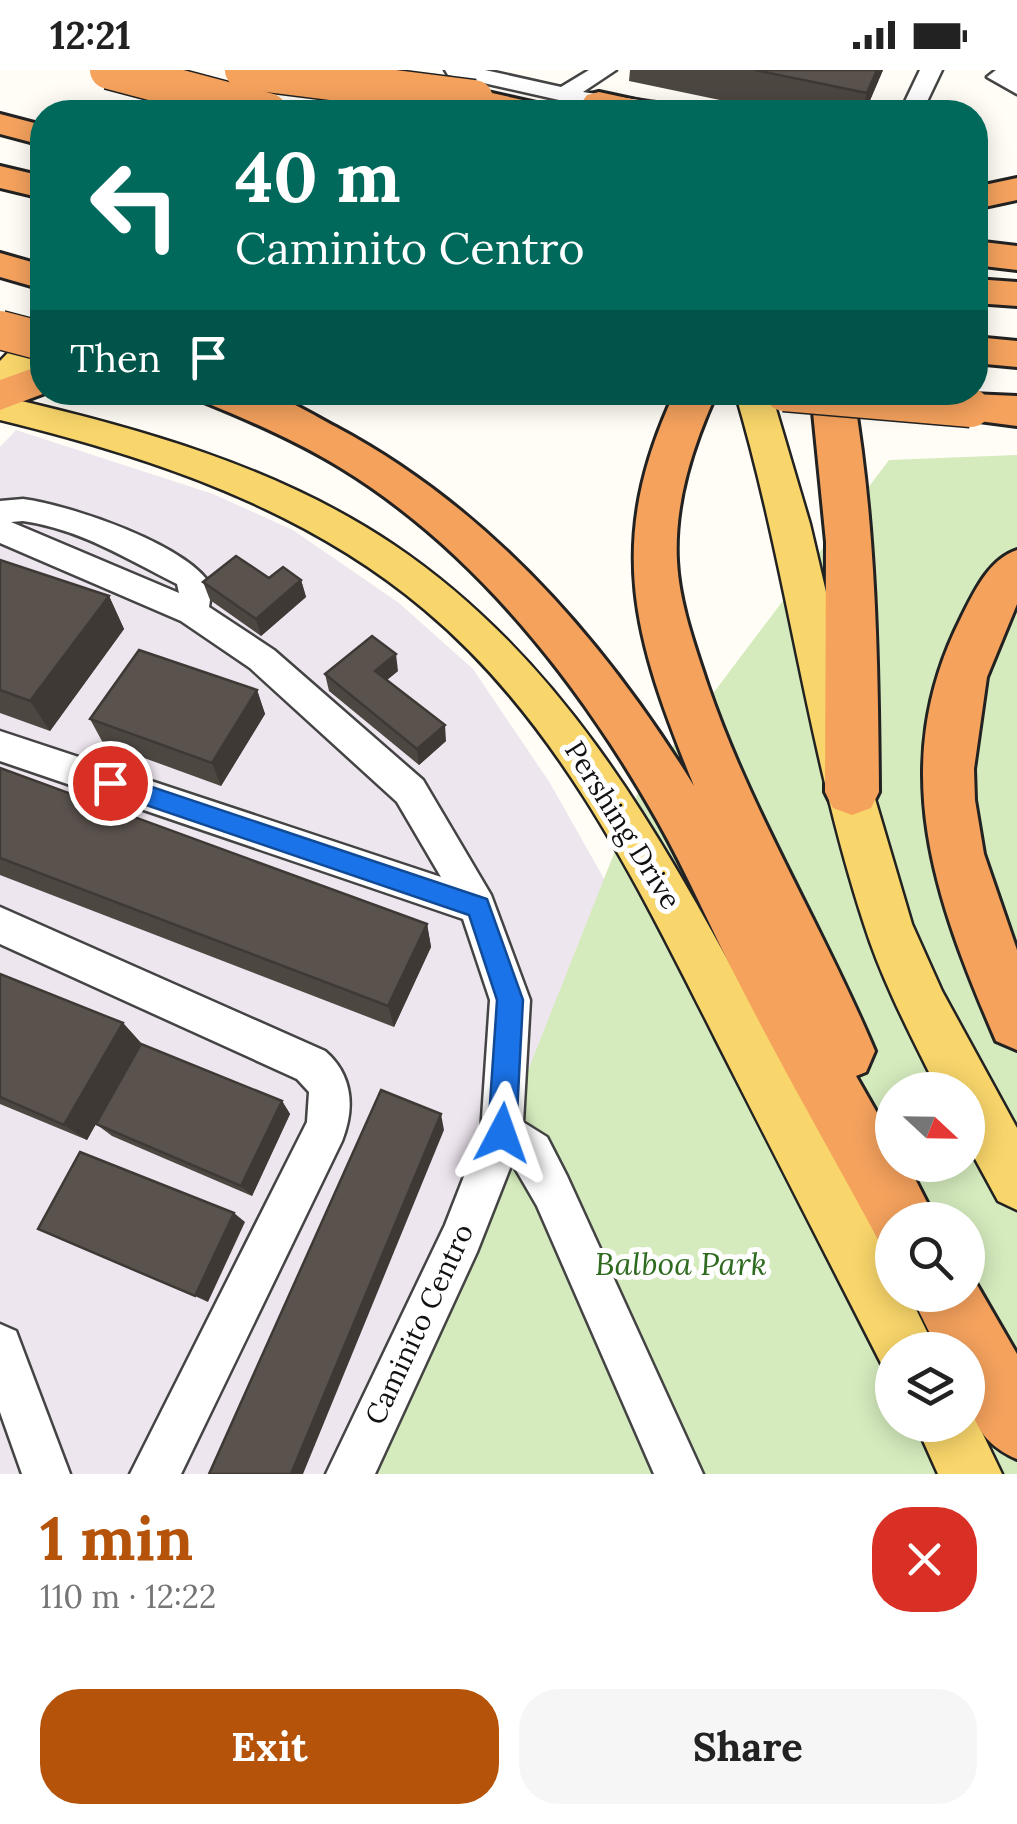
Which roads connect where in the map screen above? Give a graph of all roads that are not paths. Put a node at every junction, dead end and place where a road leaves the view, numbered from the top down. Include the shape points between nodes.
1 (109, 70) edge
2 (244, 70) edge
3 (298, 70) edge
4 (354, 70) edge
5 (375, 70) edge
6 (456, 70) edge
7 (1015, 70) edge
8 (930, 72) edge
9 (602, 86) edge
10 (1017, 87) edge
11 (564, 94) junction
12 (223, 100) edge
13 (269, 100) edge
14 (404, 100) edge
15 (422, 100) edge
16 (474, 100) edge
17 (626, 100) edge
18 (641, 100) edge
19 (917, 100) edge
20 (0, 124) edge
21 (30, 131) edge
22 (0, 176) edge
23 (30, 184) edge
24 (1017, 189) edge
25 (988, 195) edge
26 (988, 209) edge
27 (0, 211) edge
28 (1017, 212) edge
29 (30, 218) edge
30 (988, 255) edge
31 (1017, 258) edge
32 (0, 265) edge
33 (30, 273) edge
34 (988, 291) edge
35 (1017, 294) edge
36 (0, 330) edge
37 (30, 337) edge
38 (988, 351) edge
39 (30, 352) edge
40 (1017, 354) edge
41 (0, 383) edge
42 (30, 384) edge
43 (0, 396) edge
44 (250, 405) edge
45 (691, 405) edge
46 (757, 405) edge
47 (834, 405) edge
48 (935, 405) edge
49 (0, 408) edge
50 (1017, 411) edge
51 (0, 512) edge
52 (0, 530) edge
53 (1017, 568) edge
54 (192, 612) junction
55 (0, 746) edge
56 (852, 792) junction
57 (478, 907) junction
58 (0, 925) edge
59 (1017, 1021) edge
60 (957, 1072) edge
61 (875, 1114) edge
62 (985, 1124) edge
63 (502, 1133) junction
64 (1017, 1182) edge
65 (893, 1202) edge
66 (954, 1312) edge
67 (972, 1312) edge
68 (897, 1332) edge
69 (0, 1348) edge
70 (1017, 1402) edge
71 (1017, 1424) edge
72 (955, 1442) edge
73 (46, 1474) edge
74 (154, 1474) edge
75 (350, 1474) edge
76 (679, 1474) edge
77 (971, 1474) edge

1 - 12 highway, bridge
2 - 16 highway, bridge
3 - 13 main road
4 - 14 main road
5 - 15 main road
6 - 11 street
7 - 10 street via 998,77
8 - 19 street
9 - 11 street
9 - 11 street
9 - 17 highway
9 - 18 street
20 - 21 highway
22 - 23 highway
24 - 25 highway
26 - 28 highway
27 - 29 highway
30 - 31 highway
32 - 33 highway
34 - 35 highway
36 - 37 highway, bridge
38 - 40 highway
39 - 41 main road
42 - 43 highway
44 - 65 highway via 414,493 533,602 669,792
45 - 61 highway via 665,474 654,563 671,643 728,806
46 - 56 main road via 790,516
47 - 56 highway via 854,634
48 - 50 highway, bridge
49 - 68 main road, Pershing Drive via 173,456 306,510 419,584 512,666 585,756 662,886
51 - 54 street via 60,515 188,576 196,587
52 - 54 street, Caminito Centro
53 - 59 highway via 998,592 959,680 948,802 986,949
54 - 57 street, Caminito Centro via 262,660 410,791
55 - 57 street
56 - 60 main road via 890,928
57 - 63 street, Caminito Centro via 510,1000
58 - 74 street via 327,1078 327,1126
62 - 64 main road
63 - 75 street, Caminito Centro via 462,1237
63 - 76 street via 532,1152
66 - 71 highway
67 - 70 highway
69 - 73 street
72 - 77 main road

